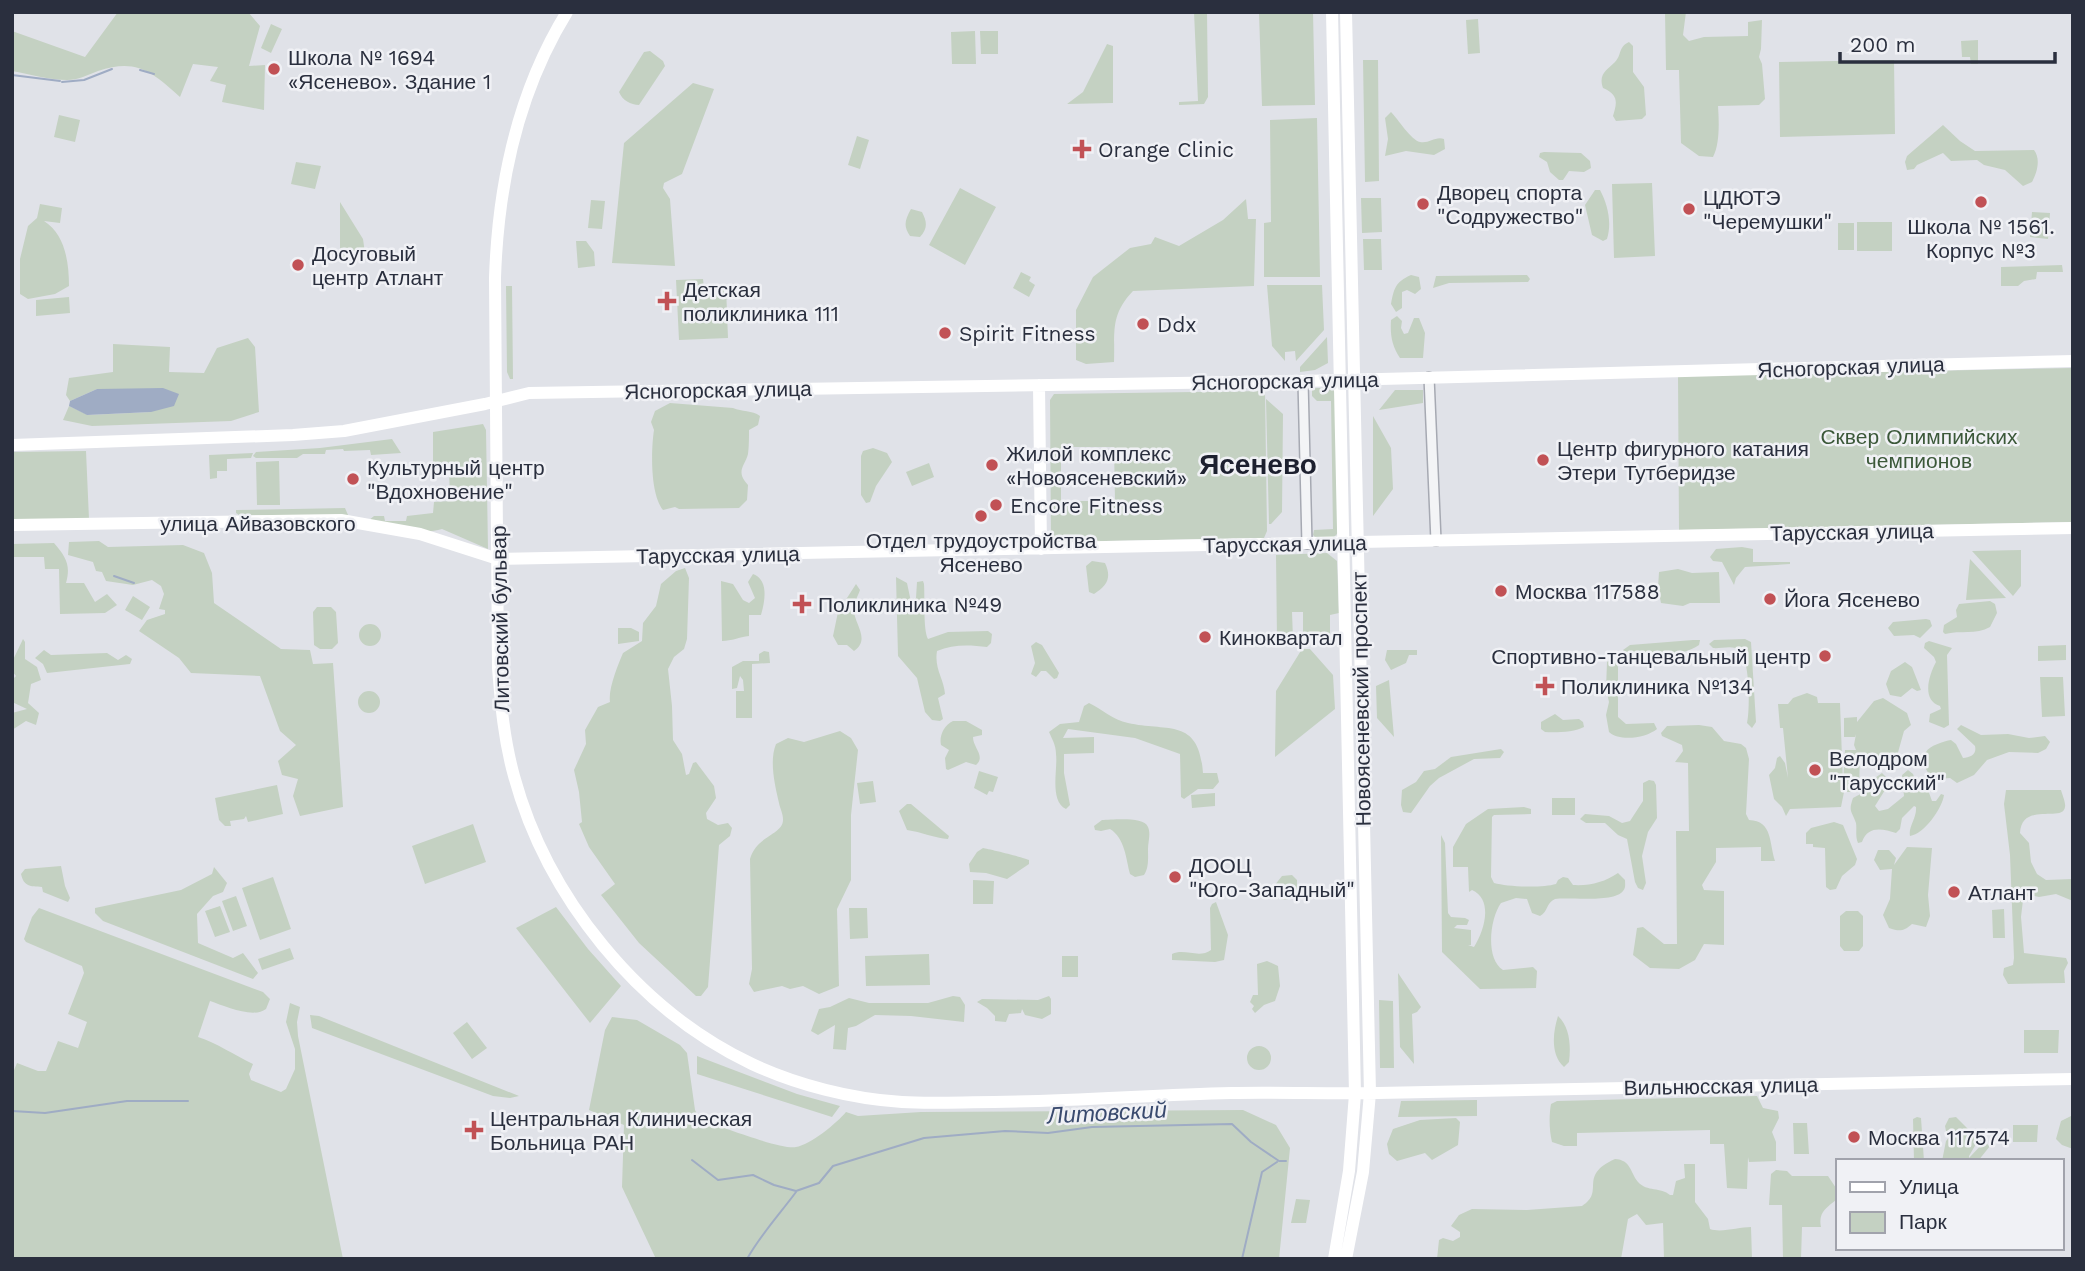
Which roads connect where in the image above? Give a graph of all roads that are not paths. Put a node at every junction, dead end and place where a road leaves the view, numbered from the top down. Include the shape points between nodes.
1 (567, 12) edge
2 (1332, 12) edge
3 (1346, 12) edge
4 (2073, 361) edge
5 (1430, 377) junction
6 (1347, 380) junction
7 (1303, 382) junction
8 (1039, 385) junction
9 (497, 401) junction
10 (12, 445) edge
11 (12, 525) edge
12 (2073, 528) edge
13 (1436, 541) junction
14 (1351, 543) junction
15 (1307, 544) junction
16 (1041, 549) junction
17 (498, 559) junction
18 (2073, 1079) edge
19 (1370, 1093) junction
20 (1354, 1094) junction
21 (1334, 1259) edge
22 (1346, 1259) edge

1 - 9 main road, Литовский бульвар via 521,110 502,184 495,278
2 - 6 main road, Новоясеневский проспект
3 - 6 main road, Новоясеневский проспект
4 - 5 main road, Ясногорская улица
5 - 6 main road, Ясногорская улица
5 - 13 street
6 - 7 main road, Ясногорская улица
6 - 14 main road, Новоясеневский проспект
7 - 8 main road, Ясногорская улица
7 - 15 street
8 - 9 main road, Ясногорская улица via 529,393
8 - 16 main road
9 - 10 main road via 319,433
9 - 17 main road, Литовский бульвар
11 - 17 main road, улица Айвазовского via 341,520 420,534
12 - 13 main road, Тарусская улица
13 - 14 main road, Тарусская улица
14 - 15 main road, Тарусская улица
14 - 19 main road, Новоясеневский проспект
14 - 20 main road, Новоясеневский проспект
15 - 16 main road, Тарусская улица
16 - 17 main road, Тарусская улица
17 - 20 main road, Литовский бульвар via 502,722 513,774 531,825 566,896 603,944 635,980 698,1033 784,1077 899,1102
18 - 19 main road, Вильнюсская улица
19 - 20 main road, Литовский бульвар
19 - 22 main road, Новоясеневский проспект via 1363,1172
20 - 21 main road, Новоясеневский проспект via 1349,1171

